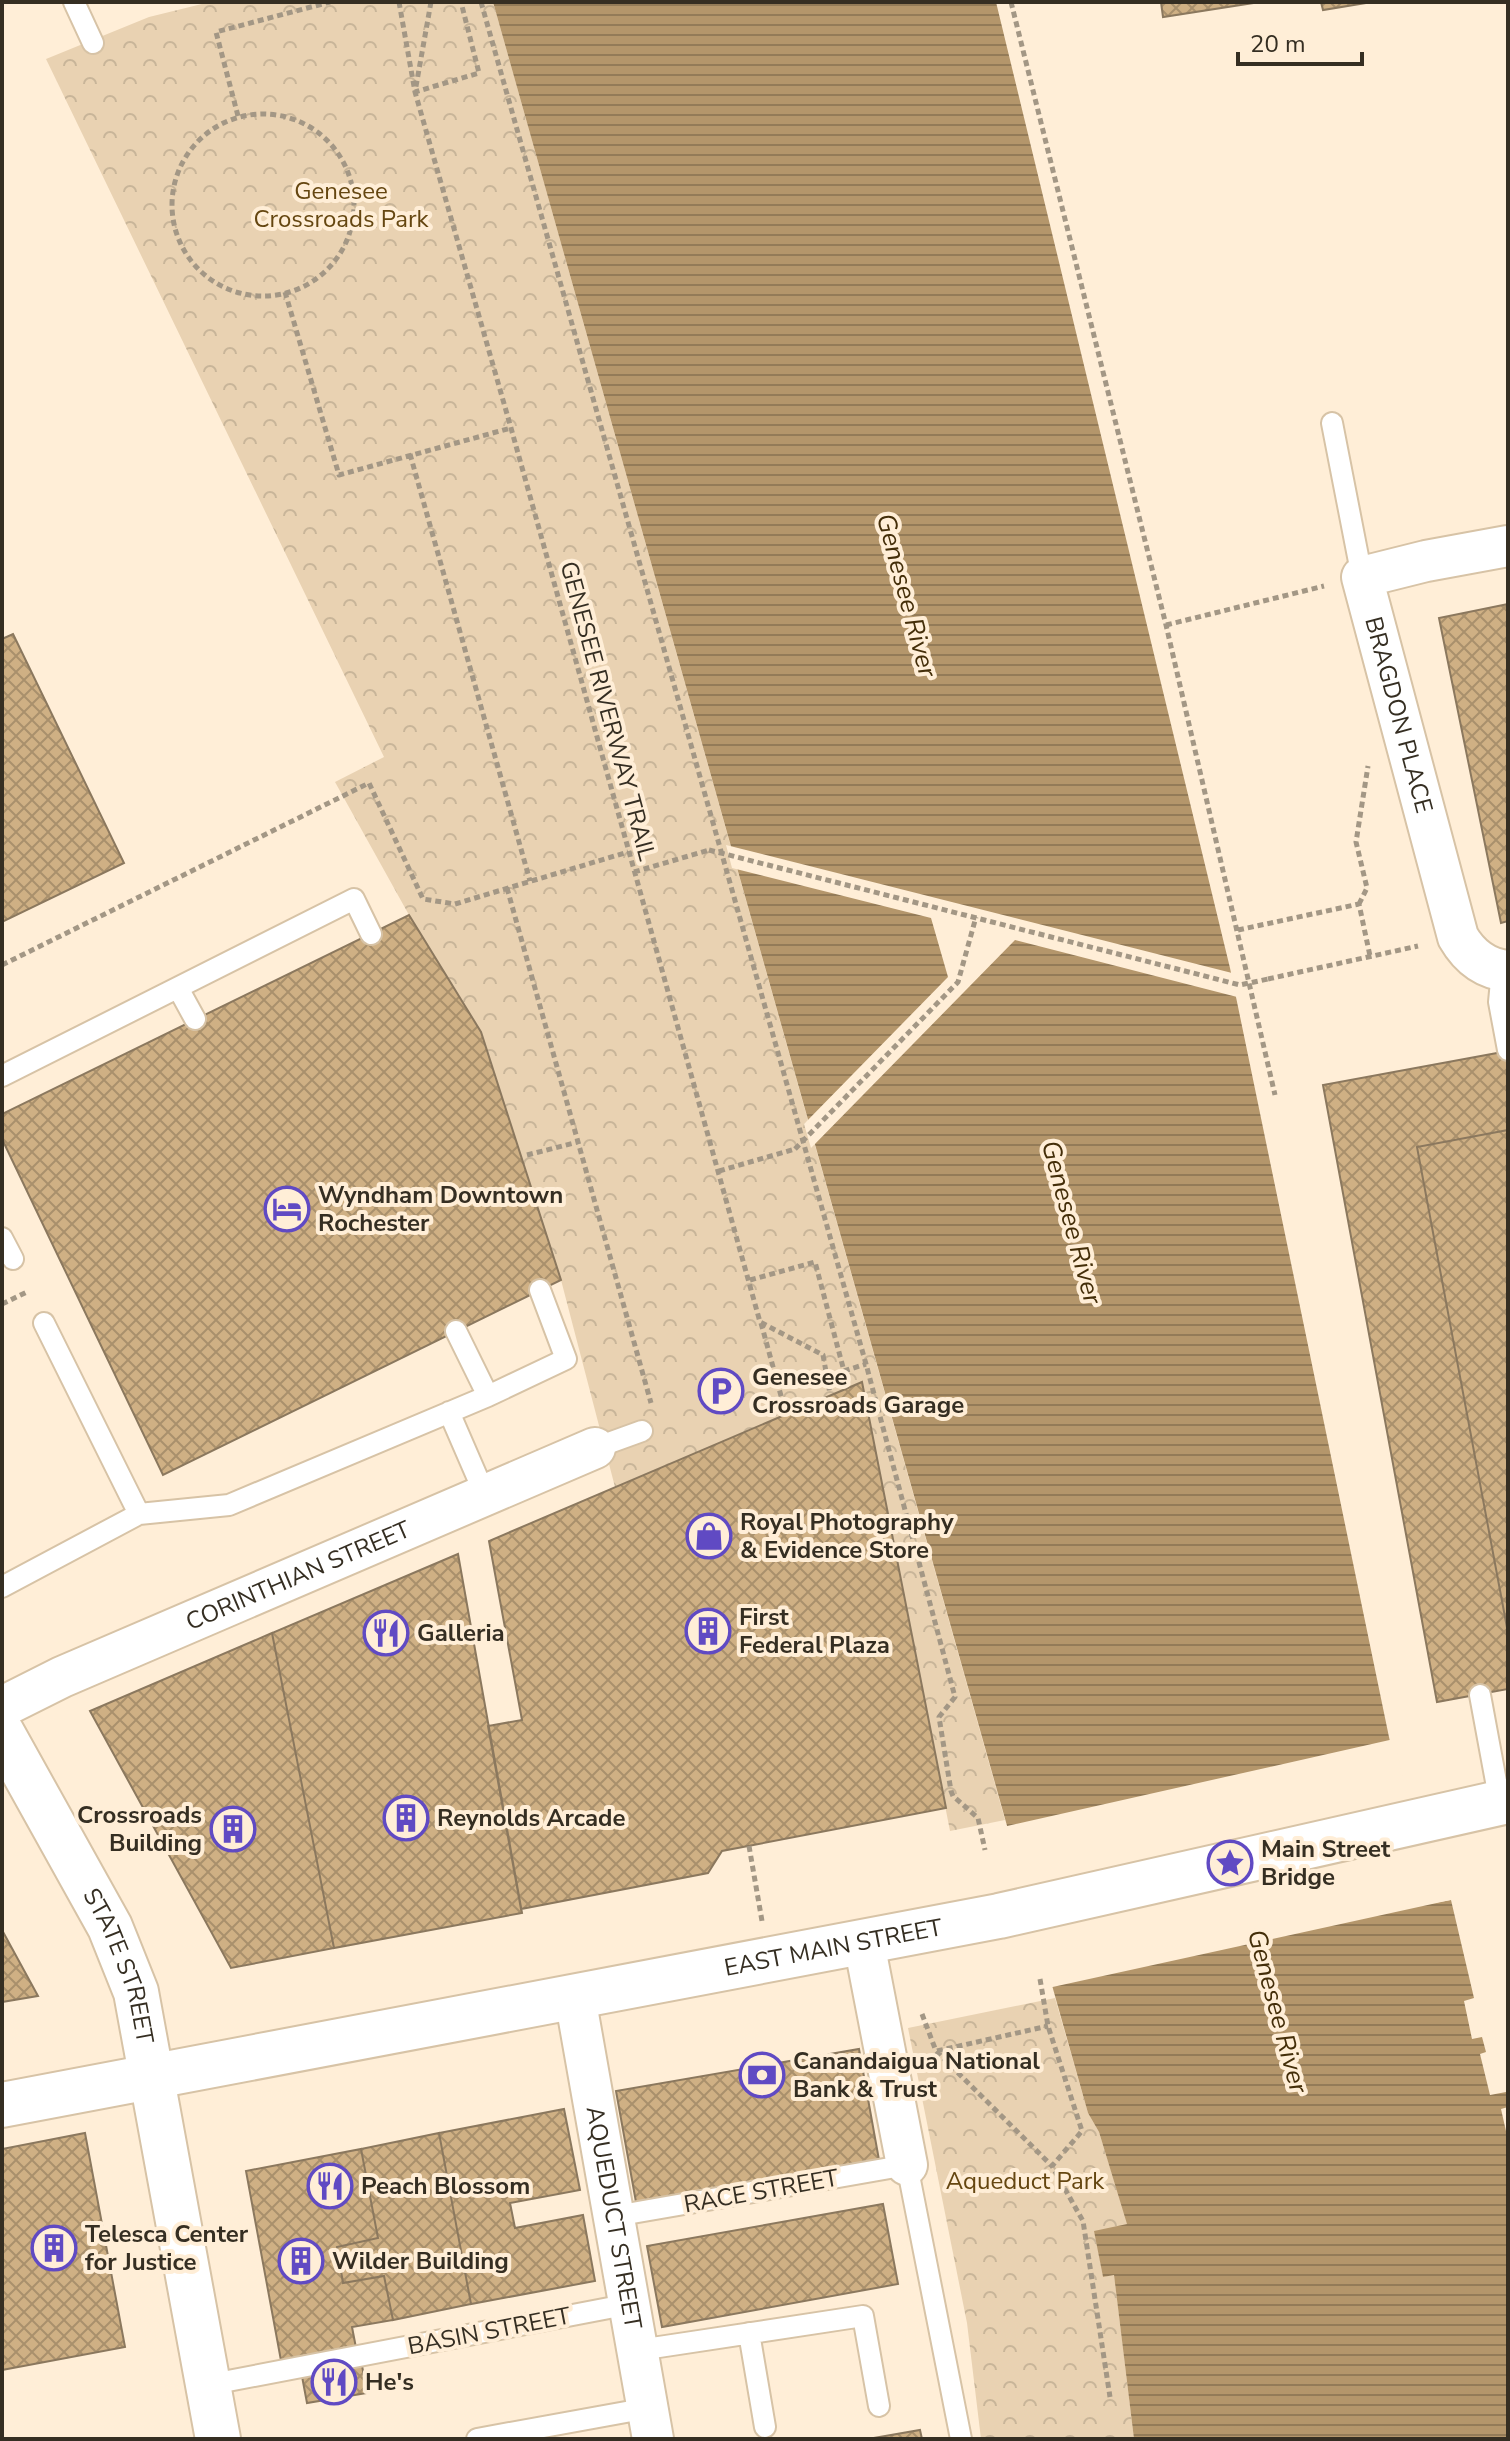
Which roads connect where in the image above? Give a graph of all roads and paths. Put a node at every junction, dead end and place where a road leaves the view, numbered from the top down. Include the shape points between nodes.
1 (74, 2) edge
2 (330, 2) edge
3 (399, 2) edge
4 (431, 2) edge
5 (461, 2) edge
6 (481, 2) edge
7 (1011, 2) edge
8 (93, 43) dead end
9 (415, 92) junction
10 (238, 116) junction
11 (285, 292) junction
12 (1332, 423) dead end
13 (511, 428) junction
14 (410, 454) junction
15 (1508, 546) edge
16 (1349, 580) junction
17 (1166, 625) junction
18 (1369, 761) dead end
19 (628, 852) junction
20 (634, 872) junction
21 (530, 881) junction
22 (507, 888) junction
23 (1359, 904) junction
24 (976, 917) junction
25 (1238, 930) junction
26 (371, 934) dead end
27 (1413, 947) dead end
28 (1370, 956) junction
29 (2, 965) edge
30 (1505, 971) edge
31 (178, 988) junction
32 (195, 1019) dead end
33 (1508, 1050) edge
34 (2, 1076) edge
35 (1275, 1095) dead end
36 (578, 1142) junction
37 (527, 1155) dead end
38 (719, 1171) junction
39 (2, 1238) edge
40 (13, 1259) dead end
41 (750, 1280) junction
42 (540, 1290) dead end
43 (29, 1291) dead end
44 (2, 1304) edge
45 (760, 1322) junction
46 (44, 1323) dead end
47 (456, 1331) dead end
48 (866, 1364) junction
49 (830, 1394) dead end
50 (488, 1396) junction
51 (653, 1408) dead end
52 (449, 1412) junction
53 (786, 1414) dead end
54 (642, 1431) dead end
55 (595, 1448) joint
56 (485, 1495) junction
57 (139, 1514) junction
58 (2, 1587) edge
59 (1480, 1695) dead end
60 (2, 1707) edge
61 (2, 1733) edge
62 (951, 1791) junction
63 (943, 1792) dead end
64 (1493, 1804) edge
65 (749, 1846) dead end
66 (985, 1850) dead end
67 (756, 1883) dead end
68 (864, 1943) junction
69 (1040, 1979) dead end
70 (575, 1997) junction
71 (920, 2008) dead end
72 (1048, 2026) junction
73 (936, 2051) junction
74 (153, 2077) junction
75 (2, 2105) edge
76 (907, 2165) junction
77 (1052, 2166) junction
78 (615, 2216) junction
79 (630, 2304) junction
80 (749, 2333) junction
81 (639, 2350) junction
82 (207, 2385) junction
83 (1110, 2397) dead end
84 (879, 2406) dead end
85 (650, 2423) edge
86 (765, 2427) dead end
87 (218, 2439) edge
88 (477, 2439) edge
89 (961, 2439) edge

1 - 8 lane
2 - 10 path via 216,32
3 - 9 path
4 - 9 path, GENESEE RIVERWAY TRAIL
5 - 9 path via 479,73
6 - 48 path
7 - 17 path
9 - 13 path, GENESEE RIVERWAY TRAIL
10 - 11 path via 205,133 184,158 171,206 174,229 188,258 230,290 274,296
10 - 11 path via 287,116 316,130 342,158 354,188 352,231 336,261 313,283
11 - 14 path via 339,475
12 - 16 lane
13 - 14 path
13 - 19 path, GENESEE RIVERWAY TRAIL
14 - 21 path
15 - 16 street
16 - 17 path
16 - 30 street, BRAGDON PLACE via 1458,937 1474,958
17 - 25 path
18 - 23 path via 1356,842 1367,888
19 - 20 path, GENESEE RIVERWAY TRAIL
19 - 21 path
20 - 24 path, bridge via 709,850
20 - 38 path, GENESEE RIVERWAY TRAIL
21 - 22 path
22 - 29 path via 455,904 423,899 369,783
22 - 36 path
23 - 25 path
23 - 28 path
24 - 28 path, bridge via 1240,985
24 - 38 path, bridge via 958,982 795,1149
25 - 35 path
26 - 31 lane via 354,899
27 - 28 path
30 - 33 lane via 1499,1002
31 - 32 lane
31 - 34 lane
36 - 37 path
36 - 51 path
38 - 41 path, GENESEE RIVERWAY TRAIL
39 - 40 lane
41 - 45 path, GENESEE RIVERWAY TRAIL
41 - 48 path via 815,1262 844,1371
42 - 50 lane via 566,1359
43 - 44 path
45 - 49 path via 823,1355
45 - 53 path, GENESEE RIVERWAY TRAIL
46 - 57 lane
47 - 50 lane
48 - 62 path via 955,1697 939,1717
50 - 52 lane
52 - 56 lane
52 - 57 lane via 229,1505
54 - 55 lane
55 - 56 street, CORINTHIAN STREET
56 - 60 street, CORINTHIAN STREET
57 - 58 lane
59 - 64 lane
61 - 74 main road, STATE STREET via 120,1949 136,1992
62 - 63 path
62 - 66 path via 978,1818
64 - 68 main road, EAST MAIN STREET
65 - 67 path
68 - 70 main road, EAST MAIN STREET
68 - 76 street
69 - 72 path
70 - 74 main road, EAST MAIN STREET
70 - 78 street, AQUEDUCT STREET
71 - 73 path
72 - 73 path
72 - 77 path via 1082,2131
73 - 77 path
74 - 75 main road, EAST MAIN STREET
74 - 82 main road, STATE STREET
76 - 78 lane, RACE STREET
76 - 89 lane
77 - 83 path via 1083,2221
78 - 79 street, AQUEDUCT STREET
79 - 81 street, AQUEDUCT STREET
79 - 82 lane, BASIN STREET
80 - 81 lane
80 - 84 lane via 863,2316
80 - 86 lane
81 - 85 street, AQUEDUCT STREET
82 - 87 main road, STATE STREET
85 - 88 lane

